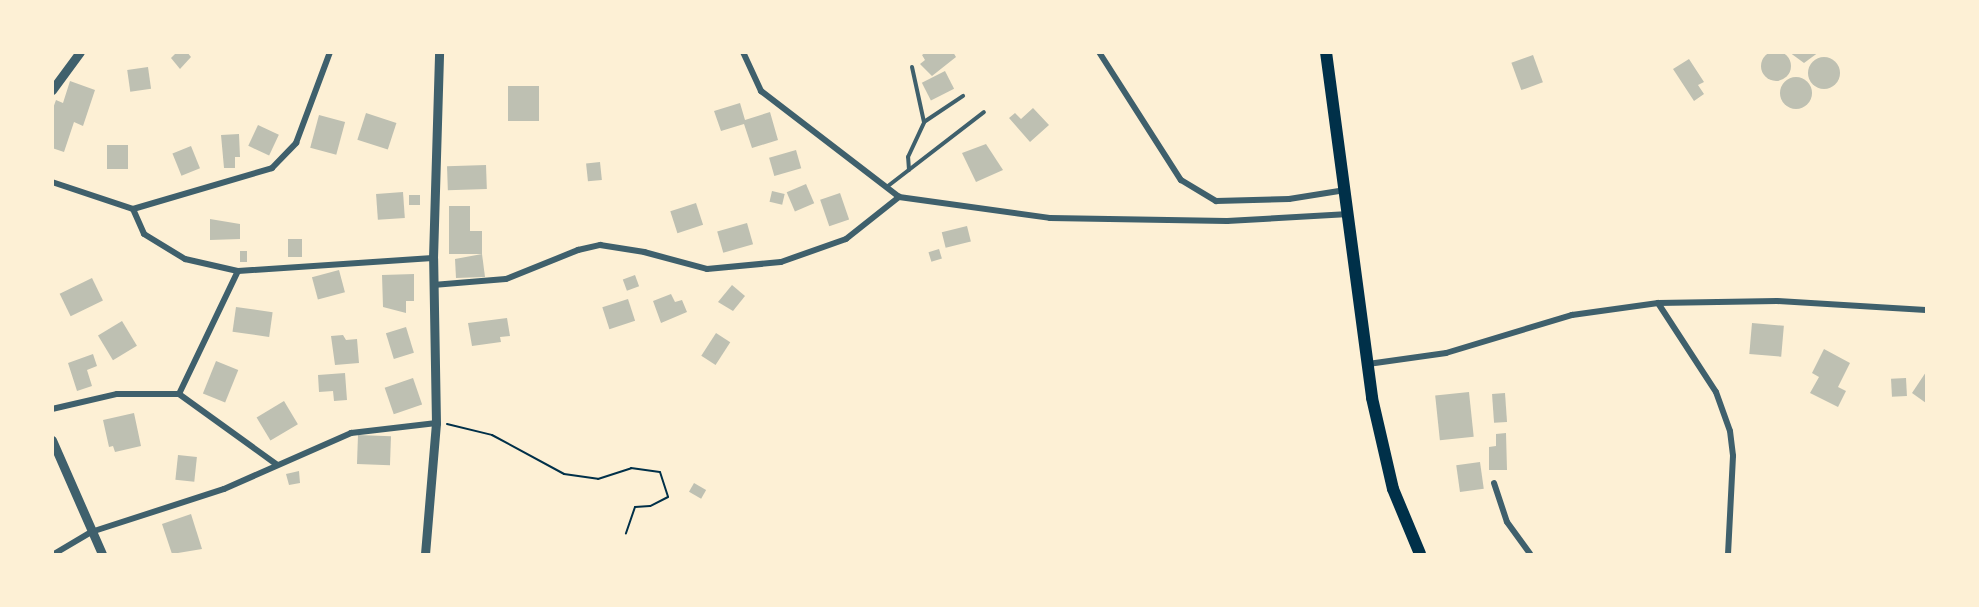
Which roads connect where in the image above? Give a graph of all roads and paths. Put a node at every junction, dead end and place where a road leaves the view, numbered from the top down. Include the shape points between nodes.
1 (80, 52) edge
2 (330, 52) edge
3 (439, 52) edge
4 (742, 52) edge
5 (1099, 52) edge
6 (1326, 52) edge
7 (912, 67) dead end
8 (52, 90) edge
9 (963, 96) dead end
10 (984, 112) dead end
11 (924, 122) junction
12 (909, 170) junction
13 (52, 182) edge
14 (888, 186) junction
15 (1346, 190) junction
16 (899, 197) junction
17 (133, 209) junction
18 (1349, 214) junction
19 (433, 258) junction
20 (238, 271) junction
21 (433, 285) junction
22 (1658, 303) junction
23 (1926, 310) edge
24 (1366, 364) junction
25 (179, 394) junction
26 (52, 409) edge
27 (436, 423) junction
28 (52, 440) edge
29 (276, 464) junction
30 (1494, 483) dead end
31 (91, 532) junction
32 (626, 533) dead end
33 (54, 555) edge
34 (102, 555) edge
35 (425, 555) edge
36 (1420, 555) edge
37 (1530, 555) edge
38 (1728, 555) edge

1 - 8 street
2 - 17 street via 296,143 272,168
3 - 19 street
4 - 14 street via 761,91
5 - 15 street via 1181,180 1216,201 1289,199
6 - 15 highway
7 - 11 lane
9 - 11 lane
10 - 12 lane
11 - 12 lane via 908,158
12 - 14 lane
13 - 17 street
14 - 16 street
15 - 18 highway
16 - 18 street via 1050,218 1227,221
16 - 21 street via 846,239 781,262 707,269 600,245 506,279
17 - 20 street via 144,234 185,259
18 - 24 highway
19 - 20 street
19 - 21 street
20 - 25 street
21 - 27 street
22 - 23 street via 1777,301
22 - 24 street via 1572,315 1446,352
22 - 38 street via 1716,392 1730,431 1733,456
24 - 36 highway via 1393,489
25 - 26 street via 117,394
25 - 29 street
27 - 29 street via 351,433
27 - 32 path via 492,435 564,474 598,479 631,468 660,472 668,497 650,506 635,507
27 - 35 street
28 - 31 street
29 - 31 street via 224,489
30 - 37 street via 1507,522
31 - 33 street
31 - 34 street

